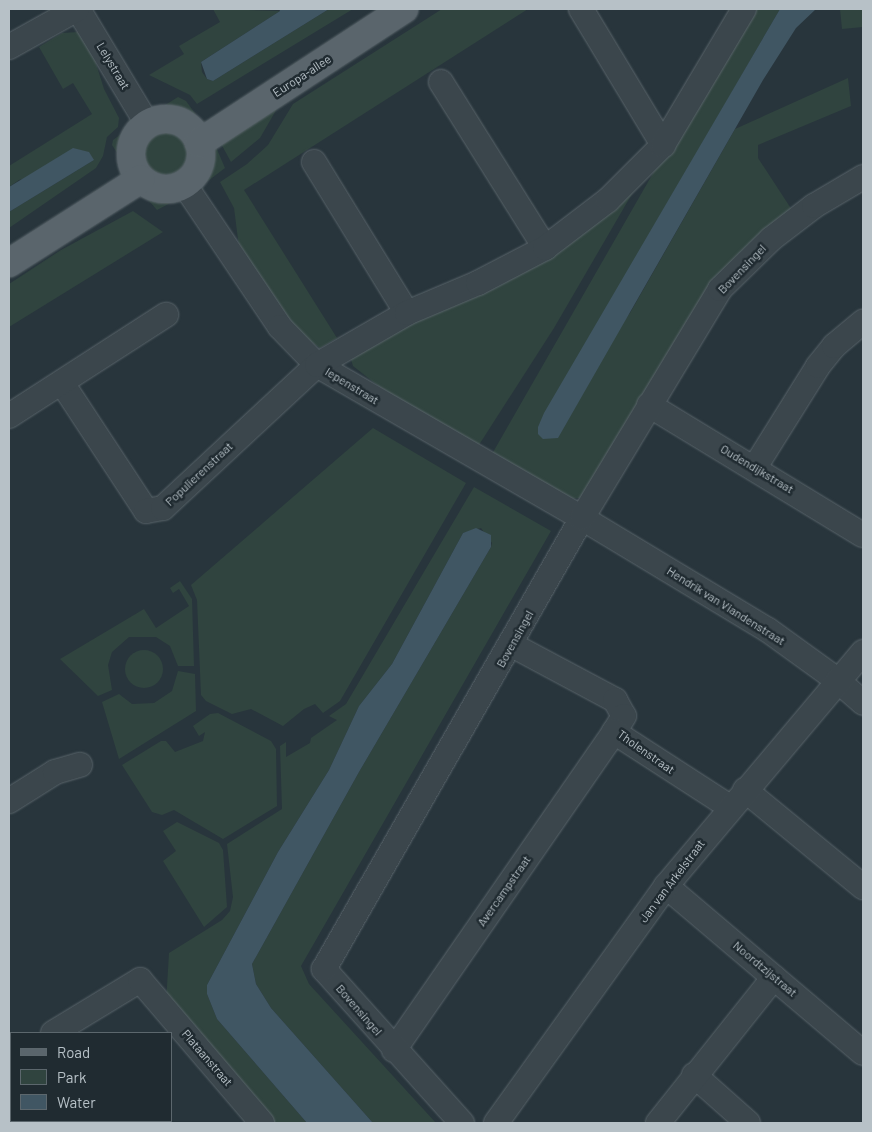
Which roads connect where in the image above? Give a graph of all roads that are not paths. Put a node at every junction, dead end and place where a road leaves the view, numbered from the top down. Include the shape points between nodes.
1 (77, 9) edge
2 (387, 9) edge
3 (404, 9) edge
4 (581, 9) edge
5 (744, 9) edge
6 (9, 47) edge
7 (441, 82) dead end
8 (148, 125) junction
9 (194, 135) junction
10 (663, 145) junction
11 (314, 162) dead end
12 (137, 172) junction
13 (863, 177) edge
14 (184, 184) junction
15 (9, 242) edge
16 (544, 248) junction
17 (9, 263) edge
18 (407, 313) junction
19 (166, 315) dead end
20 (859, 332) edge
21 (317, 365) junction
22 (62, 383) junction
23 (649, 405) junction
24 (9, 416) edge
25 (755, 467) junction
26 (582, 518) junction
27 (863, 535) edge
28 (512, 645) junction
29 (863, 652) edge
30 (837, 680) junction
31 (863, 703) edge
32 (614, 732) junction
33 (80, 765) dead end
34 (745, 790) junction
35 (9, 801) edge
36 (730, 807) junction
37 (666, 886) junction
38 (863, 887) edge
39 (774, 977) junction
40 (55, 1032) edge
41 (394, 1050) junction
42 (863, 1052) edge
43 (694, 1075) junction
44 (262, 1123) edge
45 (462, 1123) edge
46 (496, 1123) edge
47 (658, 1123) edge
48 (748, 1123) edge

1 - 6 street
1 - 8 street, Lelystraat
2 - 9 main road, Europa-allee
3 - 9 main road, Europa-allee
4 - 10 street
5 - 10 street
7 - 16 street
8 - 9 main road via 168,119
8 - 12 main road via 132,143
9 - 14 main road via 199,166
10 - 16 street via 608,200
11 - 18 street
12 - 14 main road via 162,189
12 - 15 main road
12 - 17 main road
13 - 23 street, Bovensingel via 814,206 771,239 720,290
14 - 21 street, Iepenstraat via 280,326
16 - 18 street via 478,283
18 - 21 street
19 - 22 street
20 - 25 street via 818,366
21 - 22 street, Populierenstraat via 163,508 146,511
21 - 26 street, Iepenstraat
22 - 24 street
23 - 25 street, Oudendijkstraat
23 - 26 street, Bovensingel
25 - 27 street, Oudendijkstraat
26 - 28 street, Bovensingel
26 - 30 street, Hendrik van Viandenstraat via 768,630
28 - 32 street, Tholenstraat via 615,700 624,716
28 - 41 street, Bovensingel via 324,969
29 - 30 street, Jan van Arkelstraat
30 - 31 street, Hendrik van Viandenstraat
30 - 34 street, Jan van Arkelstraat
32 - 36 street, Tholenstraat
32 - 41 street, Avercampstraat
33 - 35 street via 56,772
34 - 36 street, Jan van Arkelstraat
34 - 38 street
36 - 37 street, Jan van Arkelstraat
37 - 39 street, Noordtzijstraat
37 - 46 street, Jan van Arkelstraat
39 - 42 street, Noordtzijstraat
39 - 43 street
40 - 44 street, Plataanstraat via 140,980
41 - 45 street, Bovensingel
43 - 47 street
43 - 48 street

